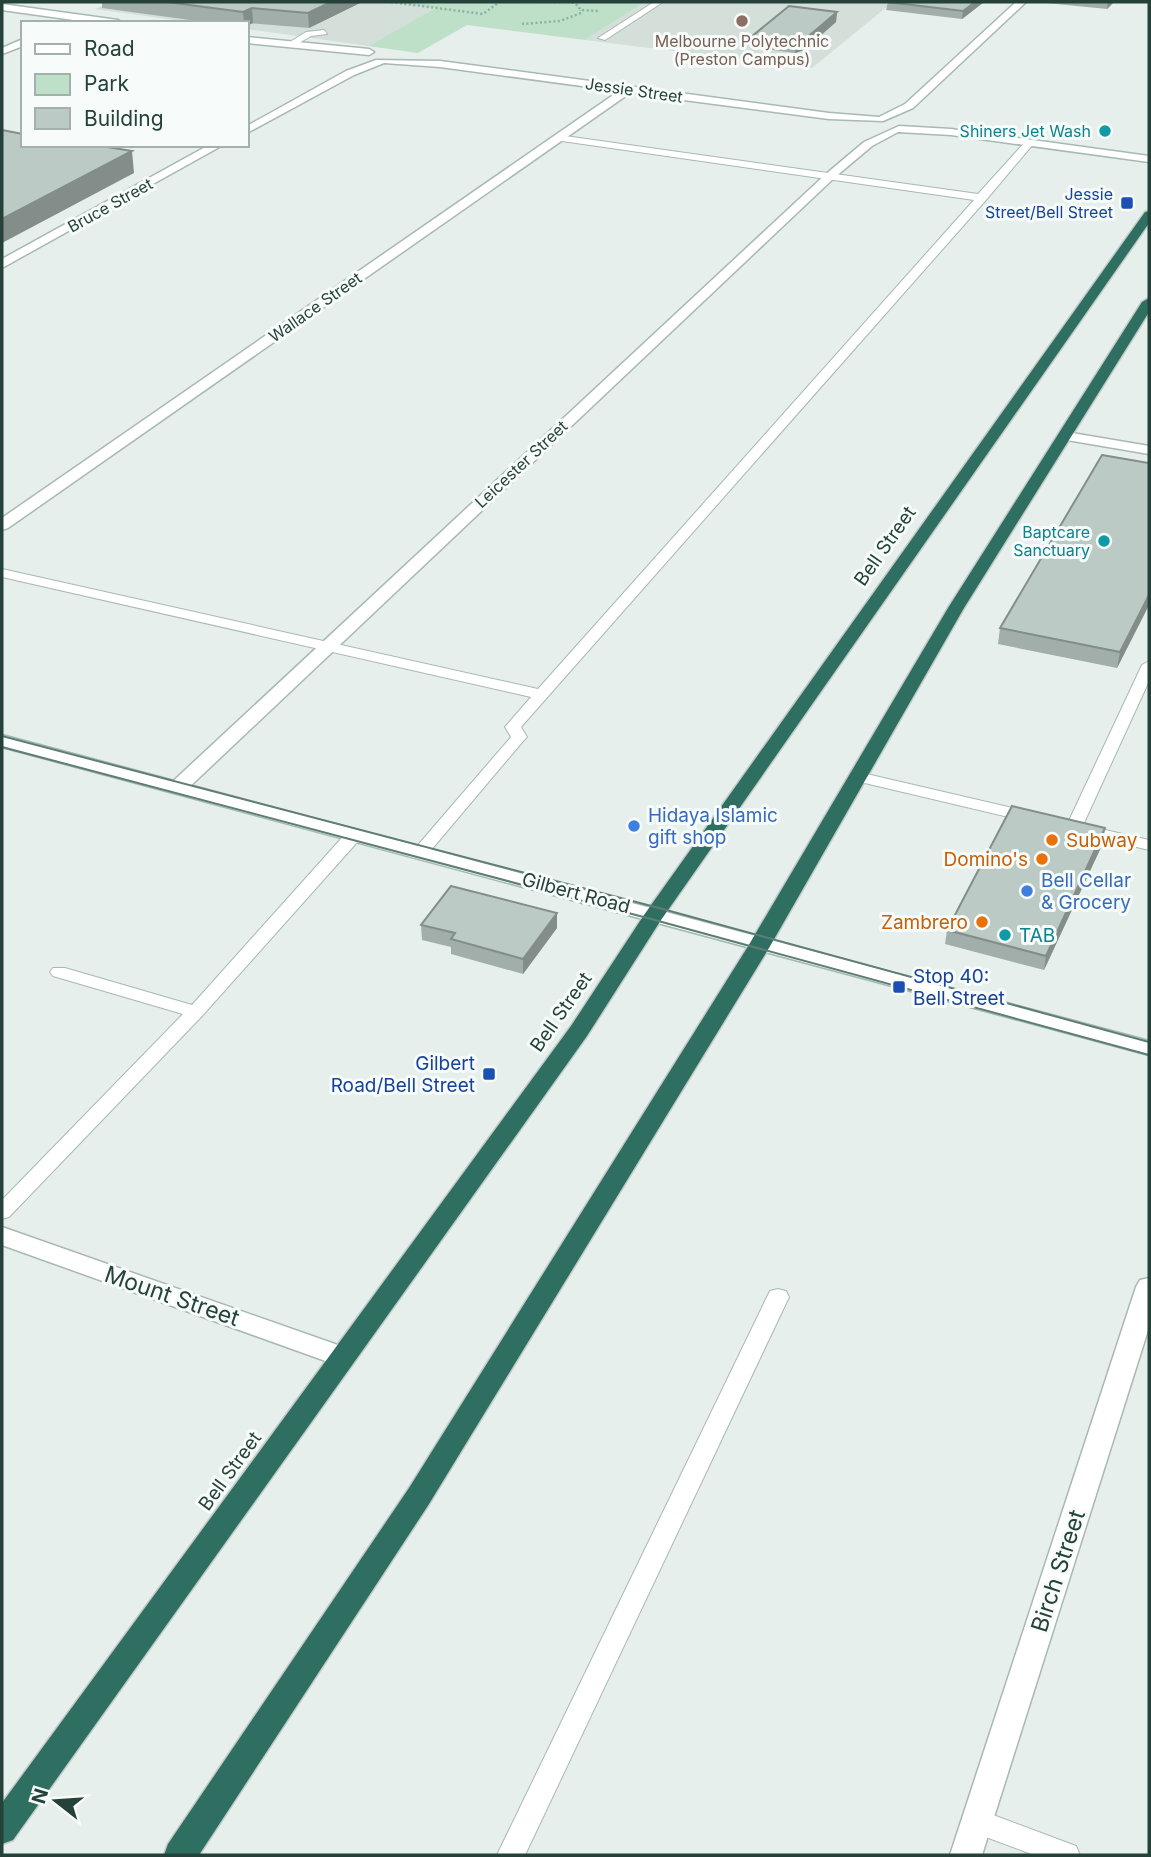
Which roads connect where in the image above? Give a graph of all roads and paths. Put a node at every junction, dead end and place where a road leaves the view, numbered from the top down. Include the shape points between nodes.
1 (391, 2) edge
2 (491, 2) edge
3 (498, 2) edge
4 (659, 2) edge
5 (1021, 2) edge
6 (2, 7) edge
7 (581, 10) junction
8 (602, 11) dead end
9 (78, 17) junction
10 (69, 21) edge
11 (105, 21) edge
12 (522, 24) dead end
13 (324, 32) edge
14 (602, 38) dead end
15 (248, 40) edge
16 (21, 43) edge
17 (289, 45) junction
18 (325, 49) junction
19 (2, 51) edge
20 (369, 51) junction
21 (400, 56) junction
22 (360, 59) junction
23 (385, 62) junction
24 (440, 64) junction
25 (350, 73) junction
26 (627, 90) junction
27 (909, 106) junction
28 (876, 123) junction
29 (901, 126) junction
30 (248, 129) edge
31 (558, 138) junction
32 (1029, 143) junction
33 (868, 144) junction
34 (214, 147) edge
35 (1149, 159) edge
36 (830, 176) junction
37 (983, 198) junction
38 (1149, 215) edge
39 (2, 264) edge
40 (1148, 305) edge
41 (1066, 436) junction
42 (1149, 450) edge
43 (2, 525) edge
44 (2, 573) edge
45 (325, 646) junction
46 (1149, 665) edge
47 (543, 695) junction
48 (2, 741) edge
49 (858, 777) junction
50 (177, 788) junction
51 (1061, 824) junction
52 (354, 835) junction
53 (1149, 845) edge
54 (420, 852) junction
55 (655, 914) junction
56 (761, 943) junction
57 (59, 972) dead end
58 (197, 1012) junction
59 (1149, 1048) edge
60 (2, 1212) edge
61 (2, 1236) edge
62 (1149, 1287) edge
63 (778, 1297) dead end
64 (343, 1357) junction
65 (978, 1822) junction
66 (2, 1829) edge
67 (180, 1855) edge
68 (511, 1855) edge
69 (966, 1855) edge
70 (1066, 1855) edge

1 - 3 path via 483,14
2 - 3 path
3 - 7 path via 569,2
4 - 14 lane
5 - 27 street
6 - 9 street
7 - 8 path
7 - 12 path via 570,20
9 - 10 street
9 - 11 street
13 - 17 lane
15 - 17 street
16 - 19 street
17 - 18 street
18 - 20 street
18 - 22 street
20 - 21 street, Jessie Street
20 - 22 street
21 - 23 street
21 - 24 street, Jessie Street
22 - 23 street, Jessie Street
22 - 25 street
23 - 24 street, Jessie Street
23 - 25 street
24 - 26 street, Jessie Street
25 - 30 street
26 - 28 street, Jessie Street
26 - 31 street, Wallace Street
27 - 28 street
27 - 29 street
28 - 29 street, Jessie Street
28 - 33 street, Leicester Street
29 - 32 street
29 - 33 street, Leicester Street
31 - 36 lane
31 - 43 street, Wallace Street
32 - 35 street
32 - 37 lane
33 - 36 street, Leicester Street
34 - 39 street, Bruce Street
36 - 37 lane
36 - 45 street, Leicester Street
37 - 47 lane
38 - 55 highway, Bell Street
40 - 41 highway
41 - 42 street
41 - 49 highway via 956,608
44 - 45 lane
45 - 47 lane
45 - 50 street, Leicester Street
46 - 51 lane
47 - 54 lane via 513,727 519,737
48 - 50 street, Gilbert Road
49 - 51 lane
49 - 56 highway
50 - 52 street, Gilbert Road
51 - 53 lane
52 - 54 street, Gilbert Road
52 - 58 lane
54 - 55 street, Gilbert Road
55 - 56 street, Gilbert Road
55 - 64 highway, Bell Street via 579,1031
56 - 59 street, Gilbert Road
56 - 67 highway via 419,1496
57 - 58 lane
58 - 60 lane
61 - 64 street, Mount Street
62 - 65 street, Birch Street
63 - 68 lane
64 - 66 highway, Bell Street
65 - 69 street, Birch Street
65 - 70 lane

